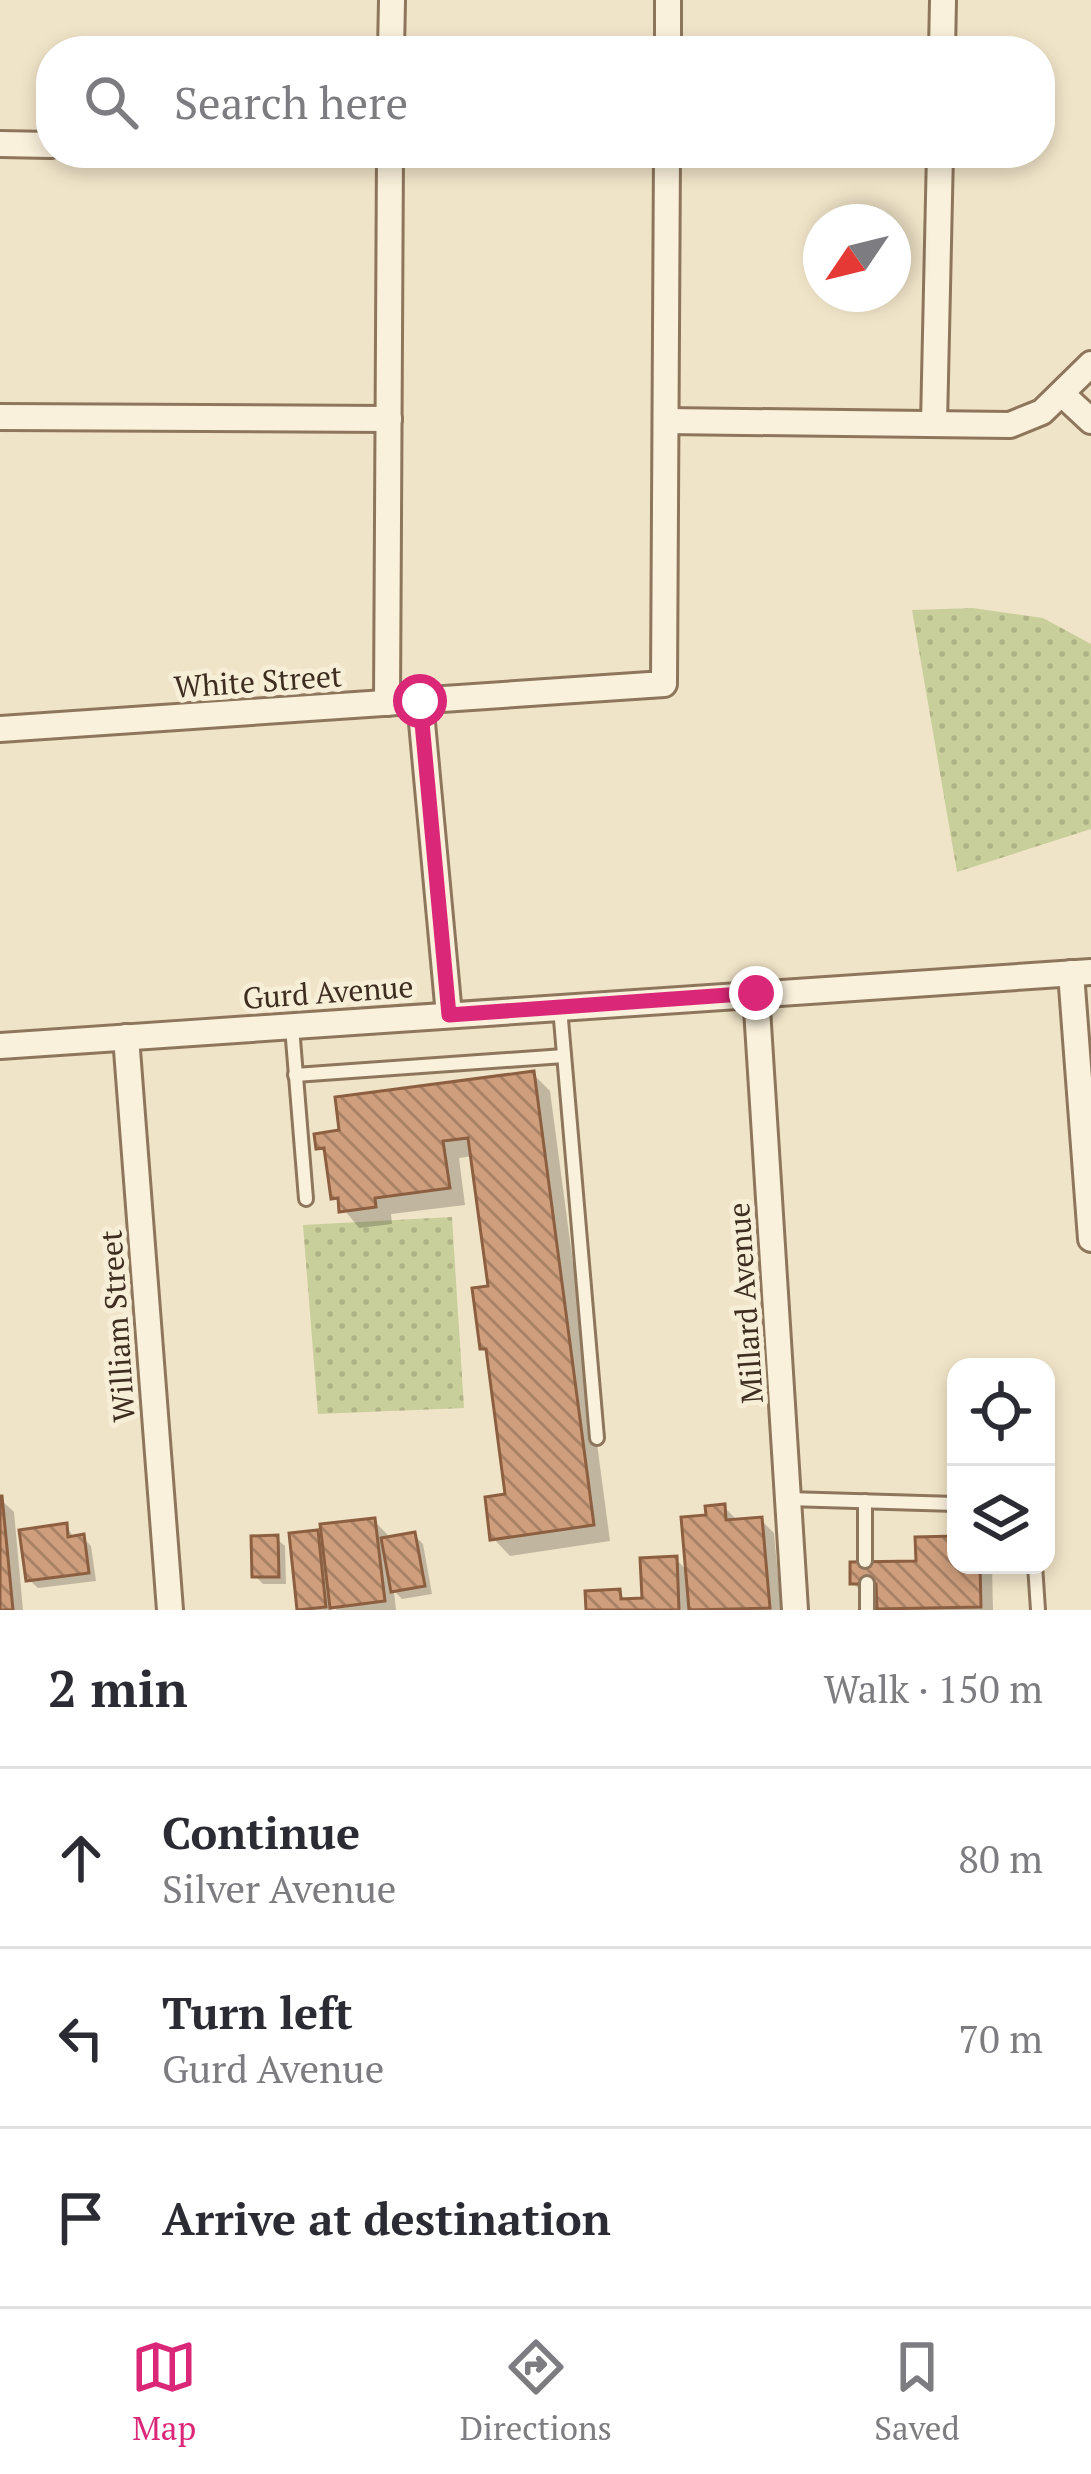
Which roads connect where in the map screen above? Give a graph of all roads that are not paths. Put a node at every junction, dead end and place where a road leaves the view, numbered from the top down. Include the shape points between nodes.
1 (392, 0) edge
2 (668, 0) edge
3 (943, 0) edge
4 (391, 36) edge
5 (668, 36) edge
6 (942, 36) edge
7 (0, 144) edge
8 (36, 145) edge
9 (390, 168) edge
10 (667, 168) edge
11 (940, 168) edge
12 (1091, 364) edge
13 (1062, 394) junction
14 (0, 417) edge
15 (388, 419) junction
16 (666, 421) junction
17 (1091, 421) edge
18 (934, 424) junction
19 (420, 701) junction
20 (387, 703) junction
21 (0, 729) edge
22 (1081, 973) edge
23 (756, 993) junction
24 (560, 1007) junction
25 (449, 1015) junction
26 (292, 1026) junction
27 (125, 1037) junction
28 (0, 1046) edge
29 (564, 1056) junction
30 (295, 1075) junction
31 (307, 1199) dead end
32 (1091, 1239) edge
33 (597, 1438) dead end
34 (788, 1499) junction
35 (865, 1502) junction
36 (947, 1504) edge
37 (866, 1561) dead end
38 (1036, 1574) edge
39 (867, 1582) dead end
40 (170, 1610) edge
41 (795, 1610) edge
42 (868, 1610) edge
43 (1038, 1610) edge

1 - 4 street
2 - 5 street
3 - 6 street
7 - 8 street
9 - 15 street
10 - 16 street
11 - 18 street
12 - 13 street
13 - 17 street
13 - 18 street via 1010,425
14 - 15 street
15 - 20 street
16 - 18 street
16 - 19 street, White Street via 664,684
19 - 20 street, White Street
19 - 25 street
20 - 21 street, White Street
22 - 23 street, Gurd Avenue
22 - 32 street
23 - 24 street, Gurd Avenue
23 - 34 street, Millard Avenue
24 - 25 street, Gurd Avenue
24 - 29 lane
25 - 26 street, Gurd Avenue
26 - 27 street, Gurd Avenue
26 - 30 lane
27 - 28 street, Gurd Avenue
27 - 40 street, William Street
29 - 30 lane
29 - 33 lane
30 - 31 lane
34 - 35 lane
34 - 41 street, Millard Avenue
35 - 36 lane
35 - 37 lane
38 - 43 lane
39 - 42 lane

